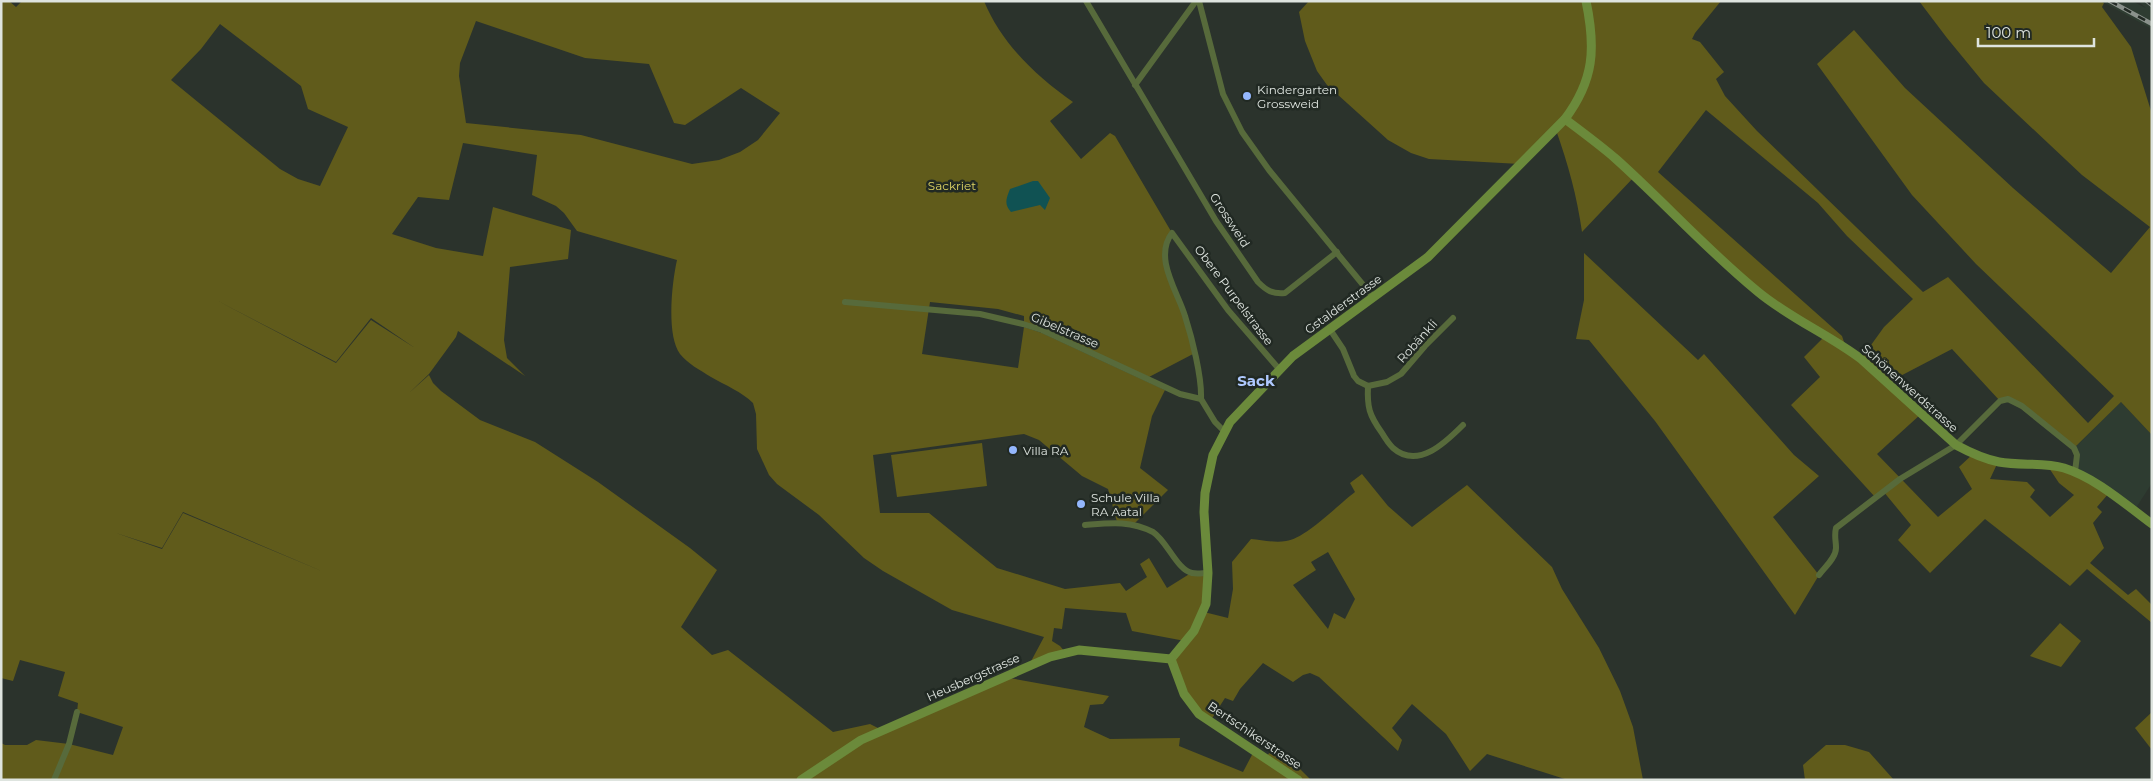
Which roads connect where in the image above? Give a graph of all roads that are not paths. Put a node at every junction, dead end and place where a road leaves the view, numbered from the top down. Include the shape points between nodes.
1 (1086, 1) edge
2 (1197, 1) edge
3 (1586, 1) edge
4 (1135, 85) junction
5 (1565, 119) junction
6 (1337, 252) junction
7 (1373, 298) junction
8 (845, 302) dead end
9 (1453, 318) dead end
10 (1329, 328) junction
11 (1278, 369) junction
12 (1368, 386) junction
13 (1201, 399) junction
14 (1463, 425) dead end
15 (1224, 431) junction
16 (1956, 445) junction
17 (2075, 472) junction
18 (2152, 524) edge
19 (1085, 525) dead end
20 (1208, 573) junction
21 (1819, 575) dead end
22 (1171, 659) junction
23 (76, 712) dead end
24 (54, 780) edge
25 (800, 780) edge
26 (1298, 780) edge

1 - 4 street, Grossweid
2 - 4 street
2 - 6 street via 1219,80 1235,120 1269,170
3 - 5 street, Gstalderstrasse via 1592,48 1589,75 1580,98
4 - 6 street, Grossweid via 1216,221 1267,290 1285,293
5 - 7 street, Gstalderstrasse via 1433,252
5 - 16 street, Schönenwerdstrasse via 1615,158 1731,270 1787,314 1861,359
6 - 7 street
7 - 10 street, Gstalderstrasse
8 - 13 street, Gibelstrasse via 980,314 1023,324 1180,394
9 - 12 street, Robänkli via 1401,374 1388,382
10 - 11 street, Gstalderstrasse
10 - 12 street via 1343,349 1354,376
11 - 13 street, Obere Purpelstrasse via 1228,310 1172,233 1166,244 1166,263 1190,334
11 - 15 street, Gstalderstrasse
12 - 14 street via 1370,417 1393,448 1404,455 1428,453 1440,447
13 - 15 street
15 - 20 street, Gstalderstrasse via 1213,455 1205,493
16 - 17 street, Schönenwerdstrasse via 1998,462 2047,465
16 - 17 street via 2000,401 2008,399 2022,406 2074,448 2077,455
16 - 21 street via 1894,483 1836,528 1835,555
17 - 18 street, Schönenwerdstrasse
19 - 20 street via 1134,524 1154,533 1191,573
20 - 22 street, Gstalderstrasse via 1204,612 1194,631
22 - 25 street, Heusbergstrasse via 1079,650 1050,657 861,740
22 - 26 street, Bertschikerstrasse via 1184,694 1199,714
23 - 24 street via 69,744

